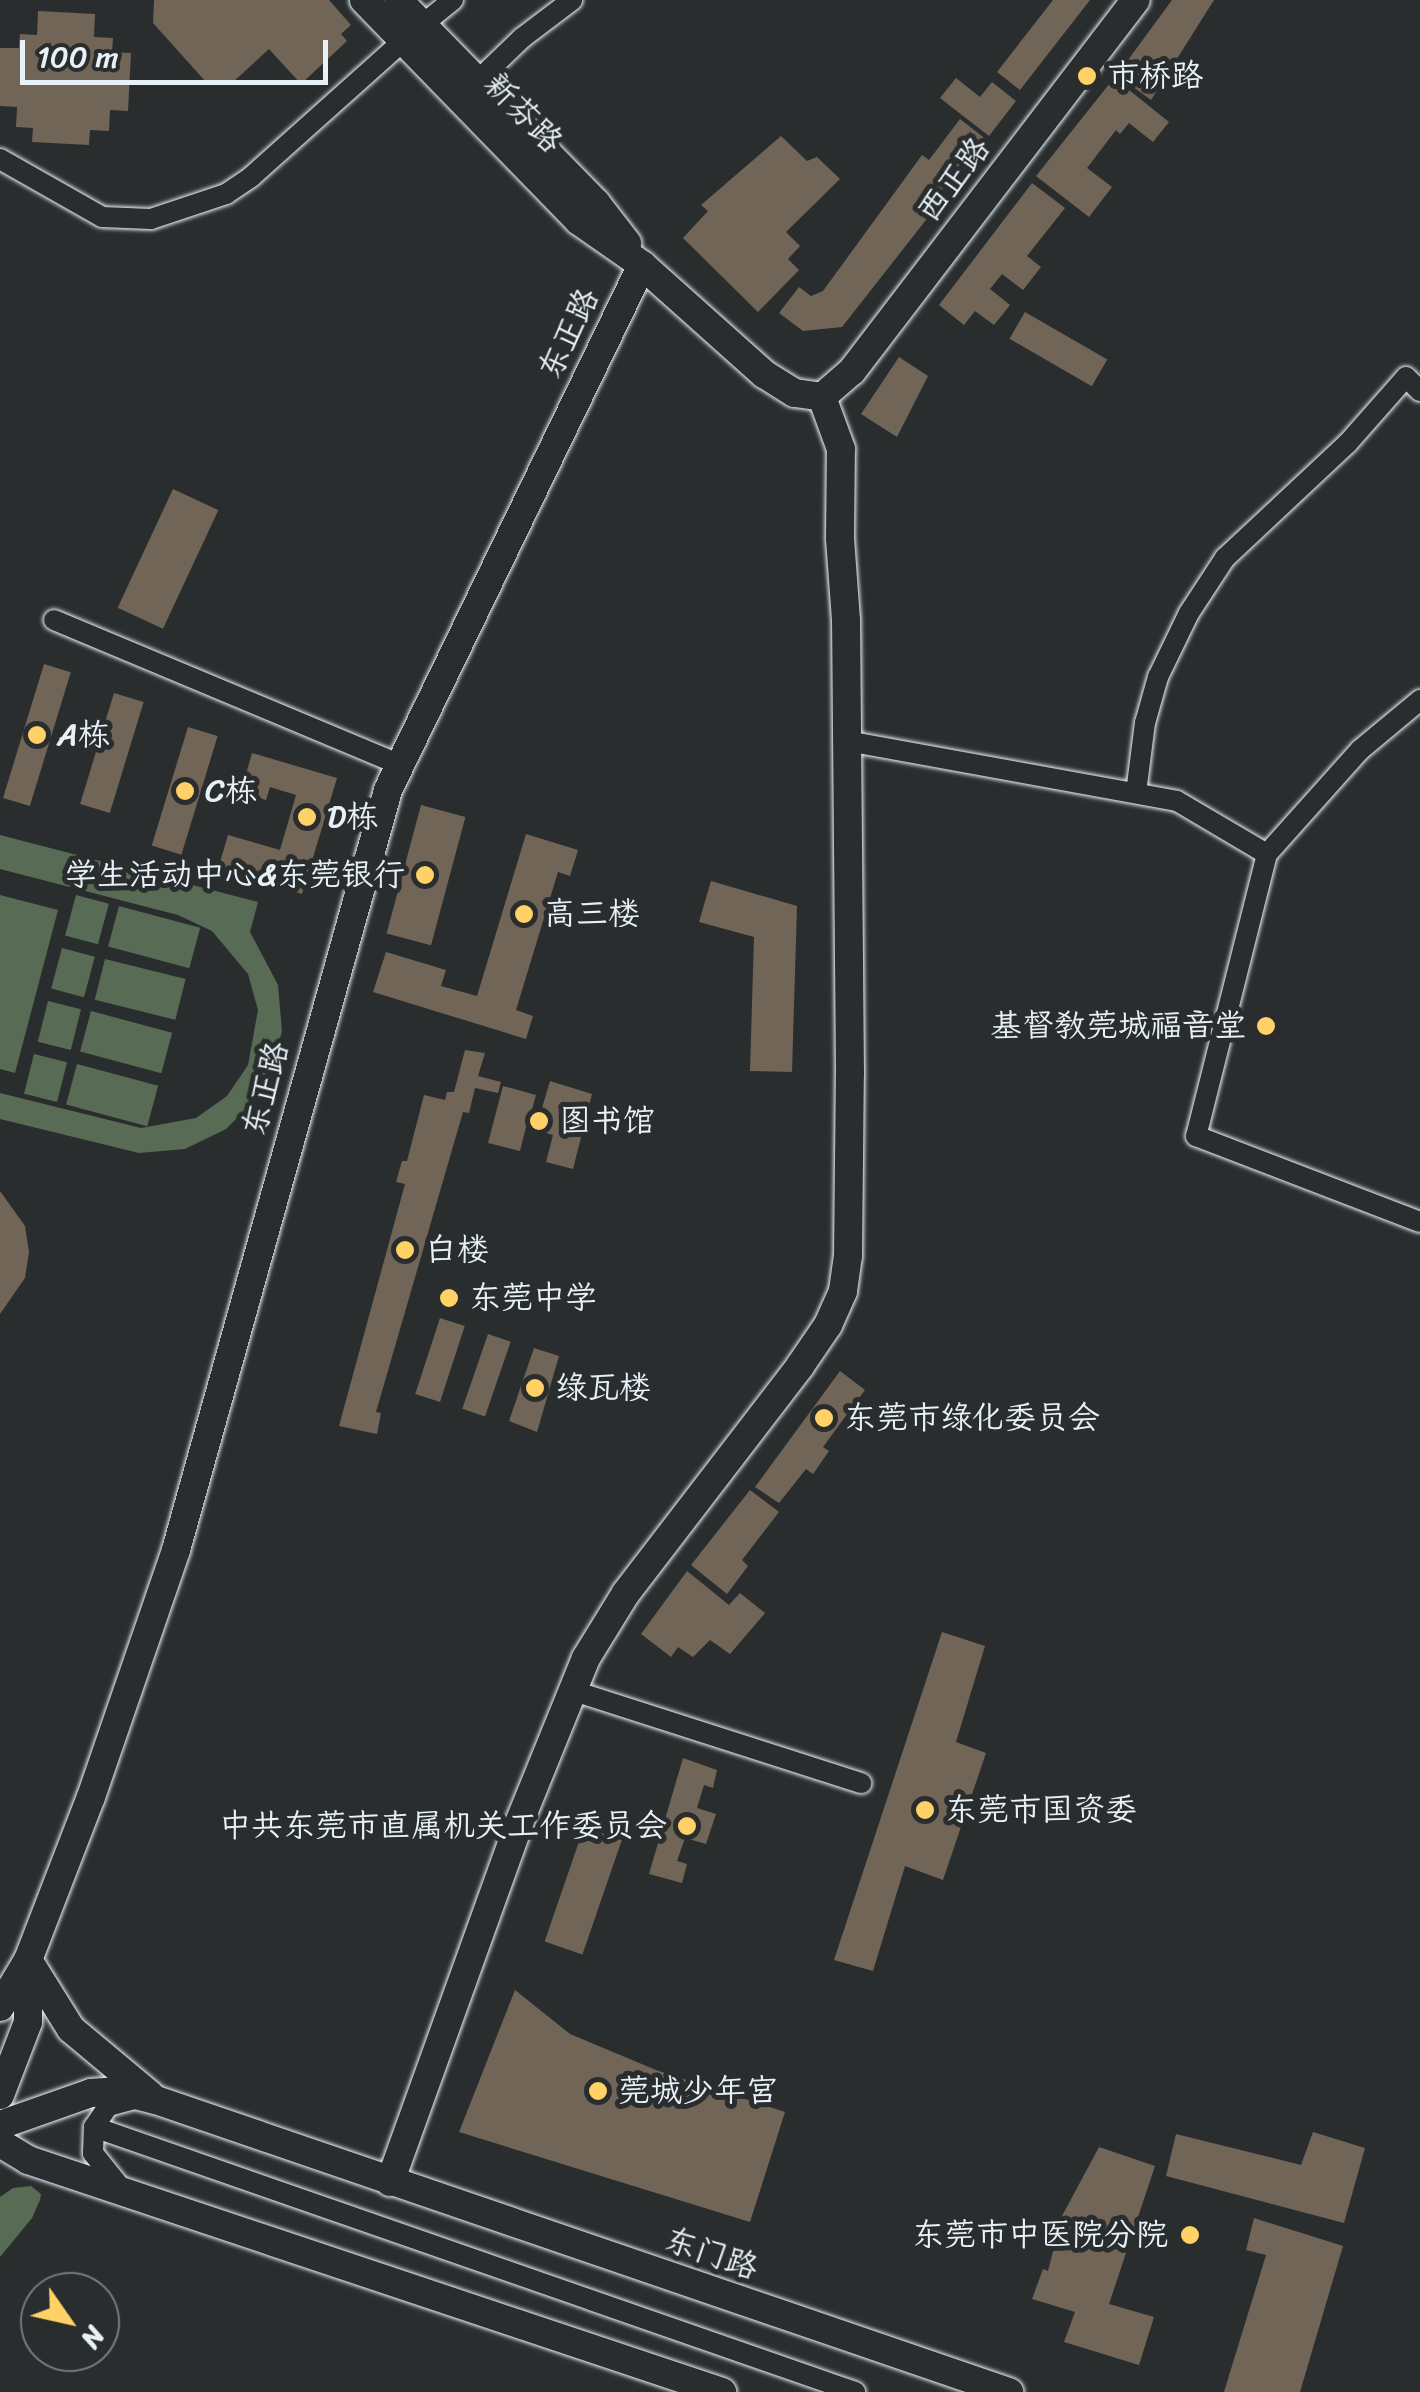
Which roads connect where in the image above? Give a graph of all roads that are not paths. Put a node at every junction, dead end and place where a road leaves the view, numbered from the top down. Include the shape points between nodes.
1 (364, 0) edge
2 (398, 0) edge
3 (453, 0) edge
4 (572, 0) edge
5 (1136, 0) edge
6 (412, 32) junction
7 (468, 90) junction
8 (0, 159) edge
9 (642, 265) junction
10 (1420, 391) edge
11 (822, 396) junction
12 (54, 620) dead end
13 (1420, 700) edge
14 (847, 741) junction
15 (398, 764) junction
16 (1136, 794) junction
17 (1267, 854) junction
18 (1420, 1222) edge
19 (571, 1690) junction
20 (861, 1782) dead end
21 (28, 1960) junction
22 (0, 2006) edge
23 (0, 2096) edge
24 (156, 2100) junction
25 (0, 2125) edge
26 (94, 2126) junction
27 (0, 2143) edge
28 (28, 2160) junction
29 (0, 2169) edge
30 (390, 2182) junction
31 (121, 2188) junction
32 (722, 2392) edge
33 (855, 2392) edge
34 (1009, 2392) edge

1 - 6 street, 新芬路
2 - 6 street, 新芬路
3 - 6 street
4 - 7 street
5 - 11 street, 西正路 via 852,371
6 - 7 street, 新芬路
6 - 8 street via 251,177 226,194 151,219 102,217
7 - 9 street, 新芬路 via 580,221
9 - 11 street, 新芬路 via 764,374 796,393
9 - 15 street, 东正路
10 - 16 street via 1406,377 1347,444 1225,558 1158,677
11 - 14 street via 842,449
12 - 15 street
13 - 17 street via 1360,750
14 - 16 street
14 - 19 street via 850,1074 843,1291 800,1366 626,1593
15 - 21 street, 东正路 via 176,1550
16 - 17 street via 1178,801
17 - 18 street via 1196,1136
19 - 20 street
19 - 30 street
21 - 22 street
21 - 23 street via 28,2022
21 - 24 street via 71,2029
24 - 25 street via 91,2093
24 - 26 street via 123,2099 99,2114
24 - 30 street, 东门路
26 - 31 street via 93,2153
26 - 33 street
27 - 28 street
28 - 29 street
28 - 31 street
30 - 34 street, 东门路
31 - 32 street

